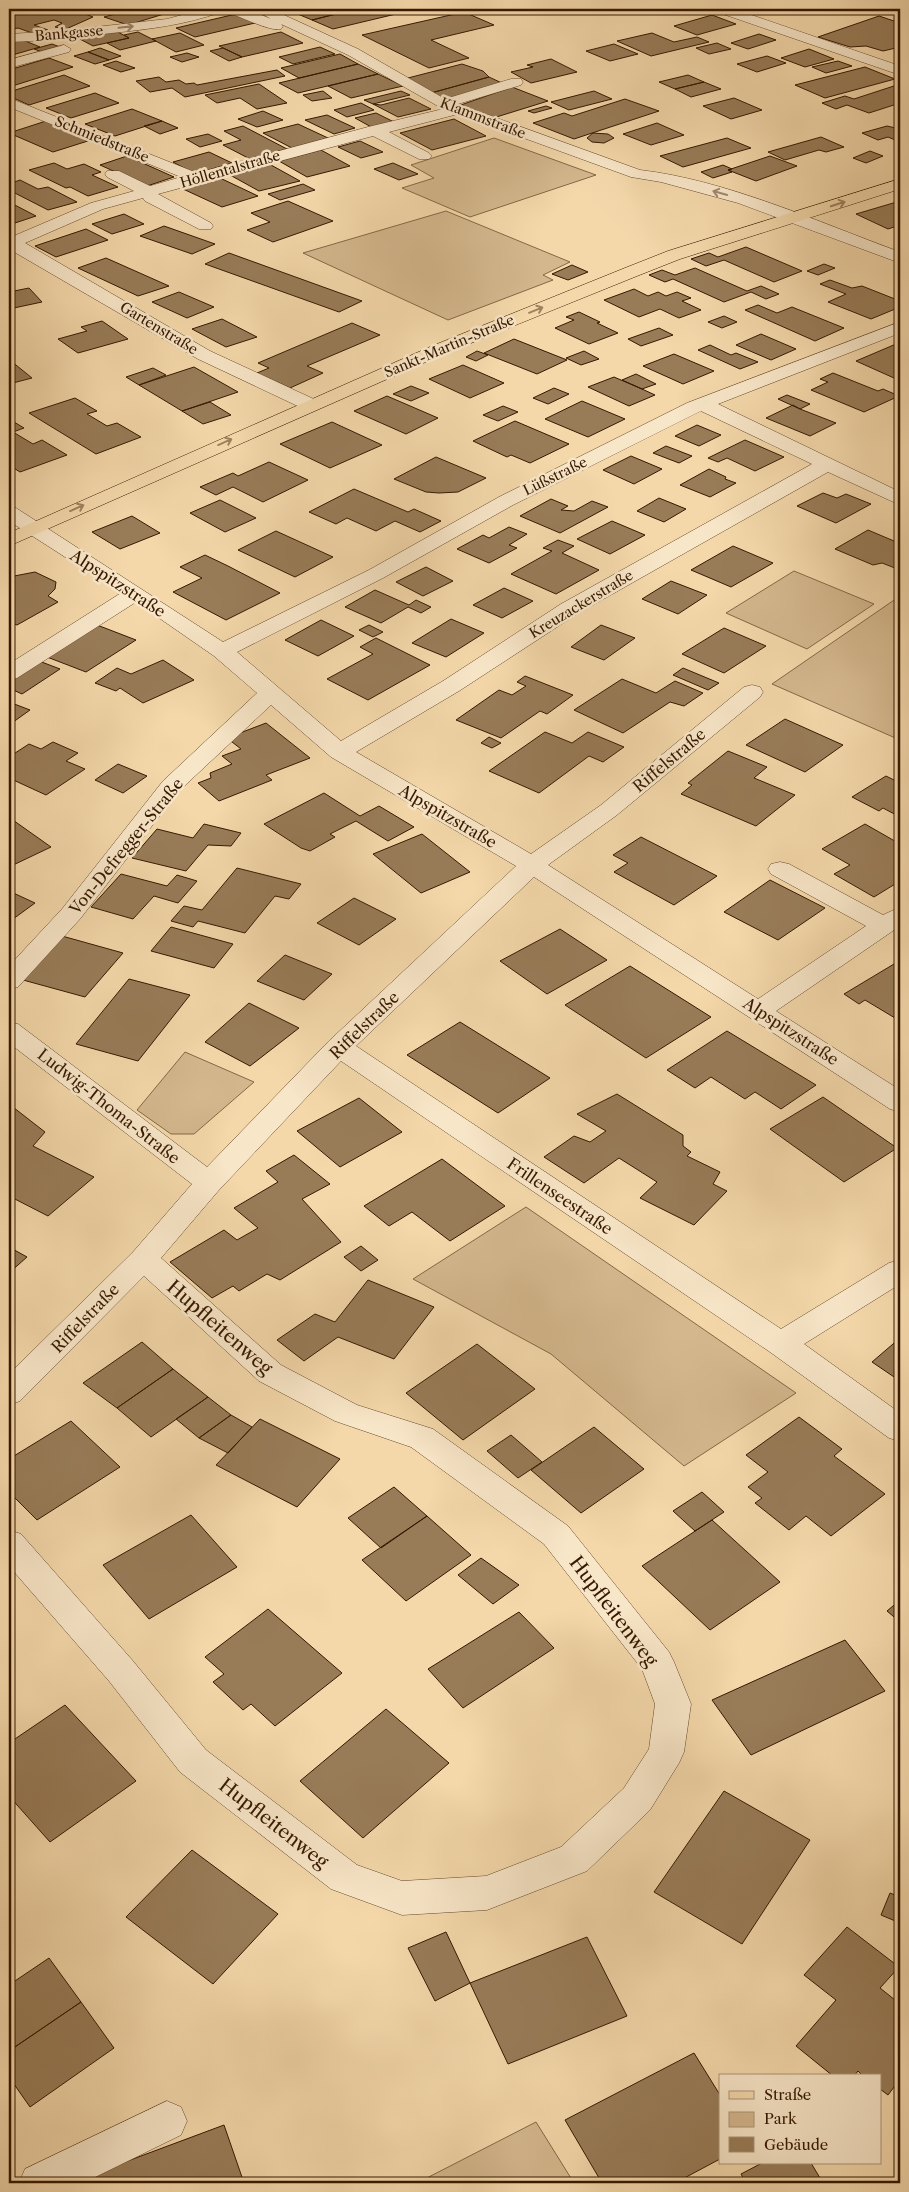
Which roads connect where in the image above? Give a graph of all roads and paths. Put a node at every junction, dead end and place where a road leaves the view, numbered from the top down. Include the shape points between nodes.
1 (14, 9) edge
2 (216, 9) edge
3 (230, 9) edge
4 (284, 9) edge
5 (722, 9) edge
6 (9, 10) edge
7 (265, 11) edge
8 (310, 32) junction
9 (9, 38) edge
10 (62, 42) junction
11 (9, 64) edge
12 (900, 70) edge
13 (516, 82) dead end
14 (9, 102) edge
15 (450, 107) junction
16 (373, 130) junction
17 (424, 156) dead end
18 (900, 168) edge
19 (113, 174) dead end
20 (637, 174) junction
21 (196, 178) junction
22 (900, 184) edge
23 (149, 192) junction
24 (724, 210) dead end
25 (792, 214) junction
26 (741, 217) joint
27 (766, 218) junction
28 (205, 226) dead end
29 (10, 243) edge
30 (900, 258) edge
31 (900, 327) edge
32 (292, 396) junction
33 (275, 403) dead end
34 (702, 404) junction
35 (312, 405) junction
36 (134, 464) dead end
37 (827, 464) junction
38 (900, 499) edge
39 (16, 520) edge
40 (9, 540) edge
41 (136, 593) junction
42 (222, 651) junction
43 (9, 673) edge
44 (752, 692) dead end
45 (269, 694) junction
46 (340, 752) junction
47 (532, 865) junction
48 (780, 869) dead end
49 (892, 920) edge
50 (9, 981) edge
51 (760, 1010) junction
52 (9, 1030) edge
53 (339, 1047) junction
54 (900, 1103) edge
55 (209, 1183) junction
56 (143, 1259) junction
57 (900, 1270) edge
58 (781, 1344) junction
59 (9, 1393) edge
60 (900, 1428) edge
61 (9, 1543) edge
62 (167, 2121) dead end
63 (40, 2183) edge

1 - 6 street
10 -> 2 street, Bankgasse via 181,21
3 - 8 street, Klammstraße via 276,26
4 - 7 street
5 - 12 street
7 - 8 street, Klammstraße
8 - 15 street, Klammstraße via 353,52
9 - 10 street, Bankgasse
10 - 11 street, Bankgasse
13 - 15 street, Höllentalstraße
14 - 21 street, Schmiedstraße
15 - 16 street, Höllentalstraße
15 - 20 street, Klammstraße
16 - 17 street
16 - 21 street, Höllentalstraße
18 - 25 main road, Sankt-Martin-Straße
19 - 23 street
20 - 24 street, Klammstraße via 648,182
27 -> 20 street, Klammstraße via 744,200 662,177
21 - 23 street, Höllentalstraße
25 -> 22 main road, Sankt-Martin-Straße
23 - 28 street via 151,198
23 - 29 street, Höllentalstraße via 97,206
25 - 27 street, Klammstraße
25 - 27 main road, Sankt-Martin-Straße
25 - 30 street, Klammstraße
26 - 27 street, Klammstraße
26 - 32 main road, Sankt-Martin-Straße via 448,329
35 -> 27 main road, Sankt-Martin-Straße via 438,350
29 - 32 street, Gartenstraße via 204,355
31 - 34 street, Lüßstraße
32 - 33 main road, Sankt-Martin-Straße
32 - 35 street, Gartenstraße
34 - 37 street
34 - 42 street, Lüßstraße via 506,501 376,574
39 -> 35 main road, Sankt-Martin-Straße
36 - 39 main road, Sankt-Martin-Straße
37 - 38 street
37 - 46 street, Kreuzackerstraße via 569,609 451,686
39 - 40 main road, Sankt-Martin-Straße
39 - 41 street, Alpspitzstraße
41 - 42 street, Alpspitzstraße
41 - 43 street
42 - 45 street, Alpspitzstraße
44 - 47 street, Riffelstraße via 609,810
45 - 46 street, Alpspitzstraße
45 - 50 street, Von-Defregger-Straße via 170,786 71,914
46 - 47 street, Alpspitzstraße
47 - 51 street, Alpspitzstraße
47 - 53 street, Riffelstraße
48 - 49 street
49 - 51 street
51 - 54 street, Alpspitzstraße
52 - 55 street, Ludwig-Thoma-Straße
53 - 55 street, Riffelstraße
53 - 58 street, Frillenseestraße
55 - 56 street, Riffelstraße
56 - 59 street, Riffelstraße
56 - 61 street, Hupfleitenweg via 270,1373 346,1413 422,1438 556,1535 657,1662 673,1704 666,1752 637,1799 574,1859 487,1893 402,1898 344,1877 193,1760 121,1671
57 - 58 street
58 - 60 street, Frillenseestraße
62 - 63 street

